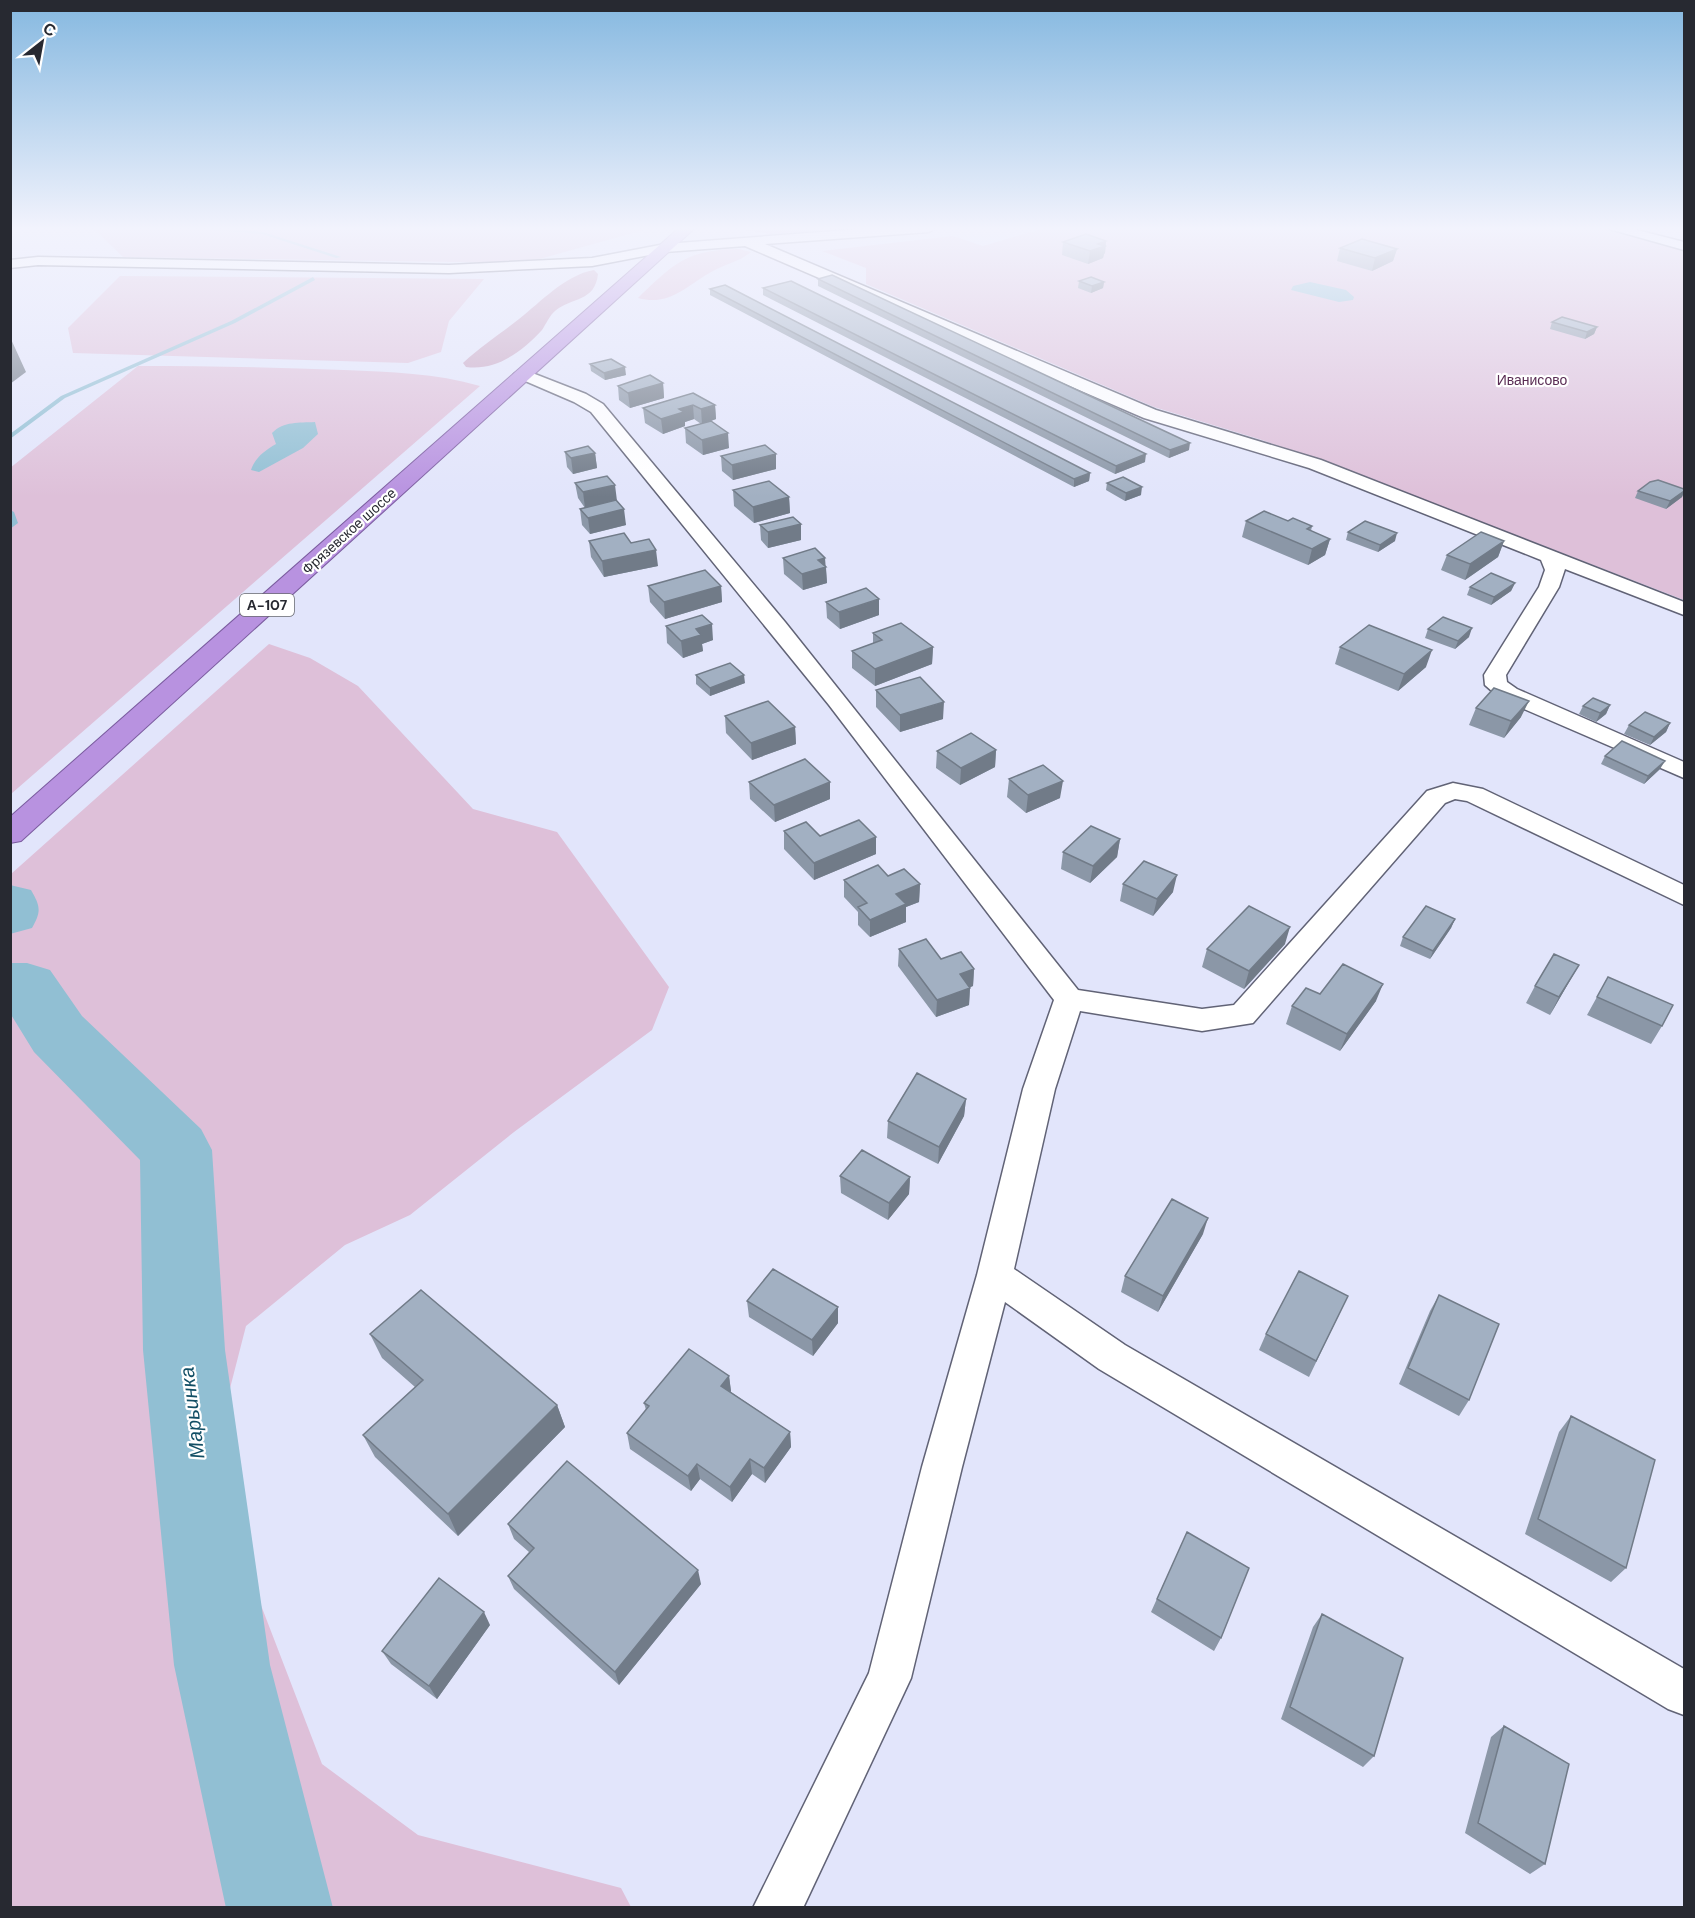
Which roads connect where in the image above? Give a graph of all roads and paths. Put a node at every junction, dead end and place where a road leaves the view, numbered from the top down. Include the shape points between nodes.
1 (586, 318) edge
2 (924, 318) edge
3 (522, 374) junction
4 (1550, 558) junction
5 (1684, 609) edge
6 (1684, 771) edge
7 (10, 834) edge
8 (1684, 896) edge
9 (1069, 999) junction
10 (995, 1275) junction
11 (1684, 1693) edge
12 (777, 1908) edge

1 - 3 highway, Фрязевское шоссе / А-107
2 - 4 street via 1150,414 1315,464
3 - 7 highway, Фрязевское шоссе / А-107
3 - 9 street via 597,408 725,559
4 - 5 street
4 - 6 street via 1555,570 1549,587 1495,675 1496,685
8 - 9 street via 1474,795 1453,791 1436,797 1243,1015 1202,1020
9 - 10 street via 1039,1089
10 - 11 street via 1112,1356
10 - 12 street via 889,1678

